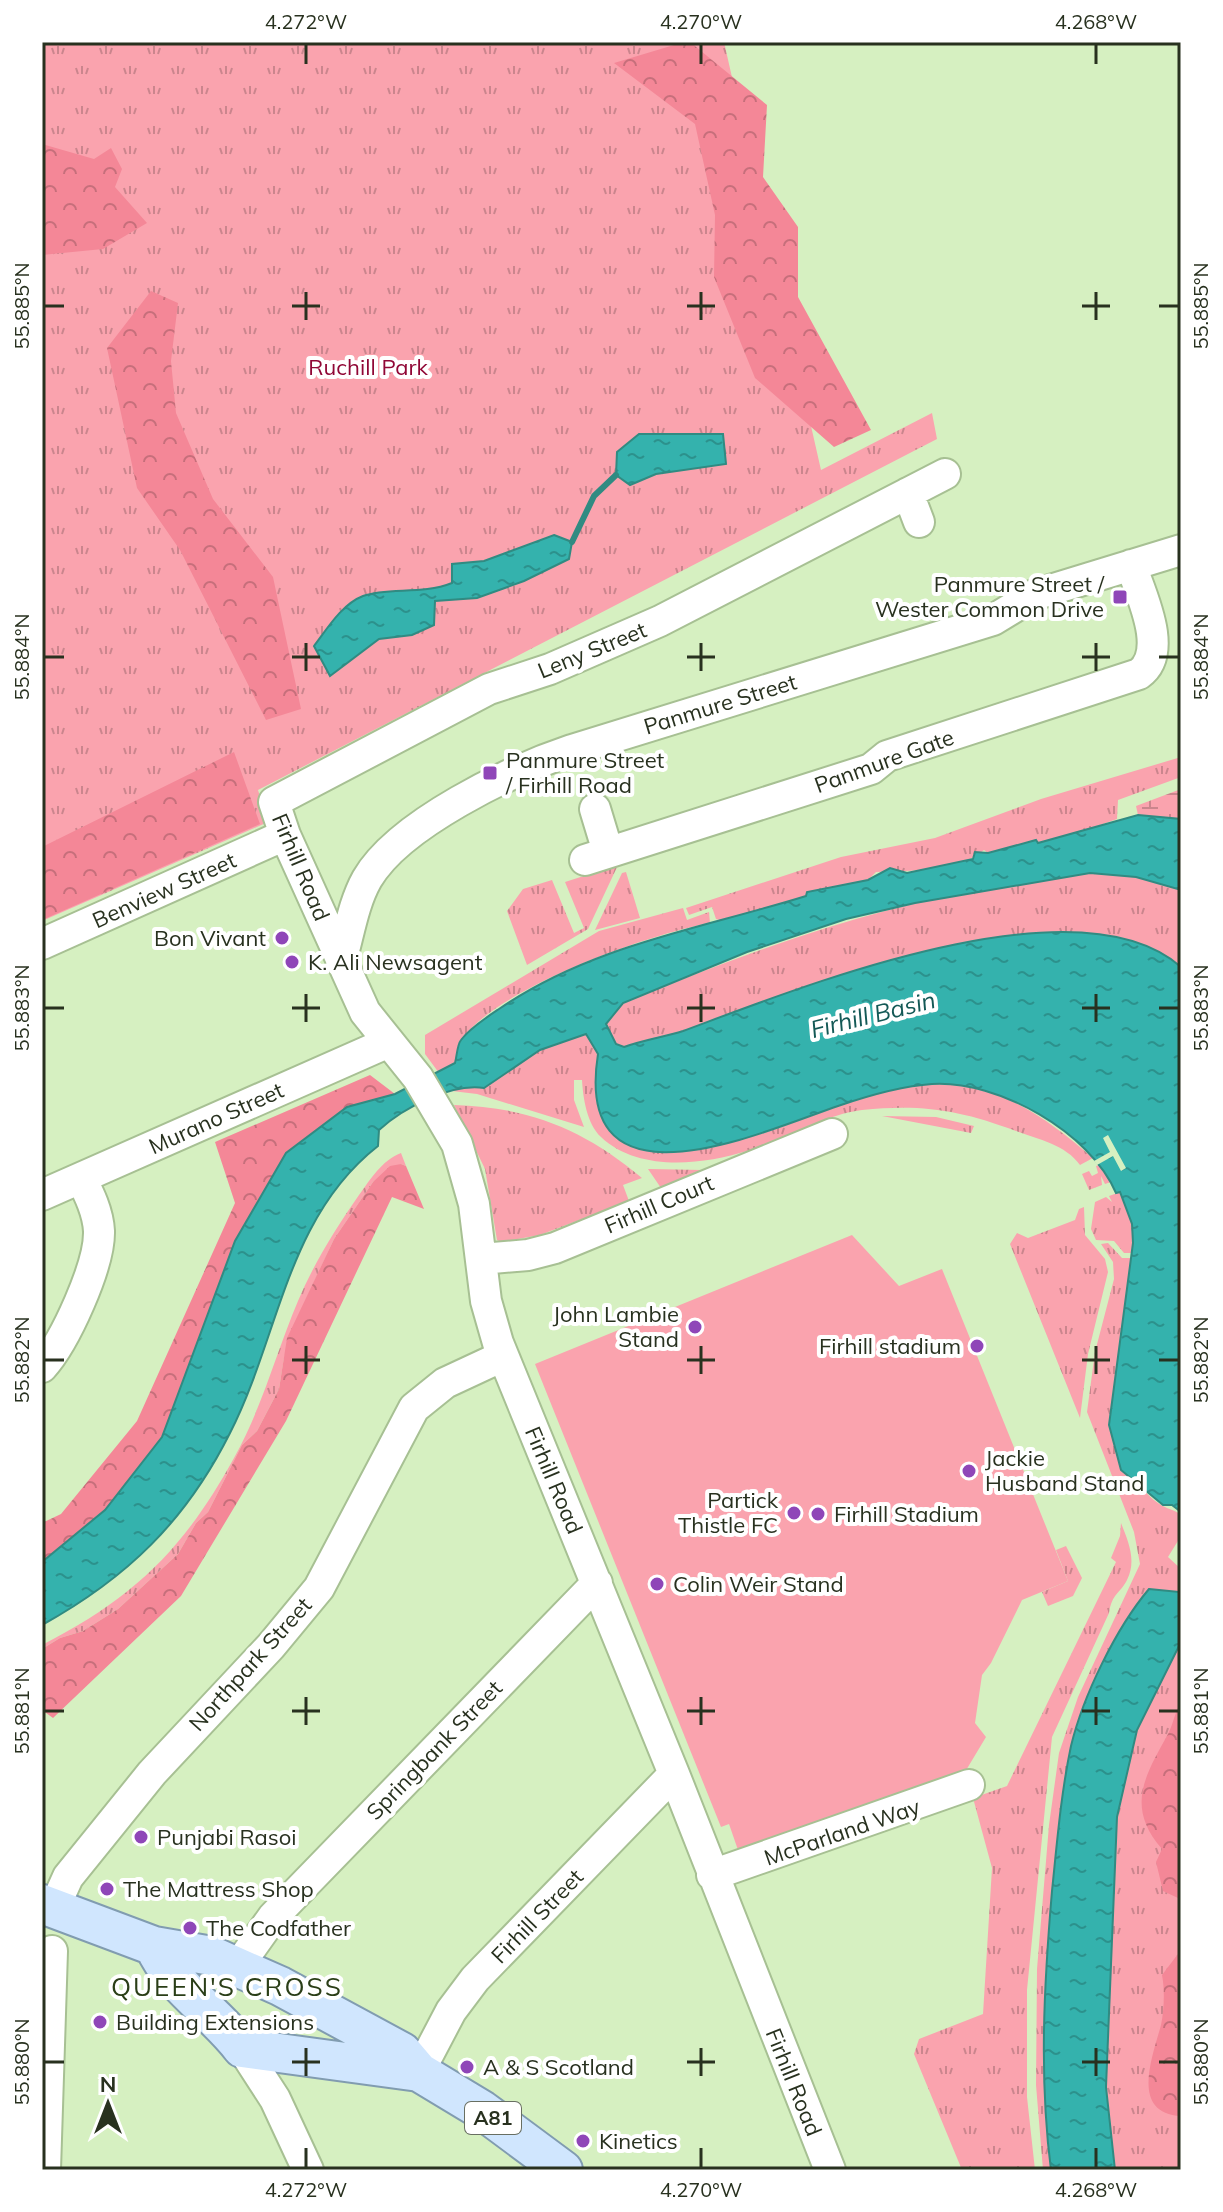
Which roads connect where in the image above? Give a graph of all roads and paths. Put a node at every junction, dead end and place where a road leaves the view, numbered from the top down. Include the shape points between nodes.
1 (945, 474) dead end
2 (908, 493) junction
3 (919, 522) dead end
4 (1181, 550) edge
5 (1131, 565) junction
6 (274, 802) joint
7 (595, 809) dead end
8 (285, 835) junction
9 (42, 944) edge
10 (341, 961) junction
11 (389, 1042) junction
12 (832, 1134) dead end
13 (81, 1178) junction
14 (42, 1195) edge
15 (481, 1259) junction
16 (503, 1356) junction
17 (42, 1367) edge
18 (597, 1583) junction
19 (674, 1774) junction
20 (969, 1785) dead end
21 (712, 1875) junction
22 (48, 1906) edge
23 (154, 1946) junction
24 (52, 1951) dead end
25 (252, 1965) junction
26 (242, 2048) junction
27 (419, 2072) junction
28 (550, 2166) edge
29 (45, 2170) edge
30 (308, 2170) edge
31 (830, 2170) edge

1 - 2 street, Leny Street
2 - 3 street
2 - 6 street, Leny Street via 660,621 489,689
4 - 5 street, Panmure Street
5 - 7 street, Panmure Gate via 1152,646 1149,663 1139,674 887,756 871,769 597,856
5 - 10 street, Panmure Street via 1034,595 998,618 521,770 424,824 387,854 361,891
6 - 8 street, Firhill Road
8 - 9 street, Benview Street
8 - 10 street, Firhill Road
10 - 11 street, Firhill Road via 365,1012
11 - 13 street, Murano Street
11 - 15 street, Firhill Road via 439,1109 457,1144
12 - 15 street, Firhill Court via 555,1248
13 - 14 street, Murano Street
13 - 17 street via 96,1216 96,1251 54,1355
15 - 16 street, Firhill Road via 486,1301
16 - 18 street, Firhill Road
16 - 22 street, Northpark Street via 445,1383 414,1408 319,1588 152,1773
18 - 19 street, Firhill Road
18 - 25 street, Springbank Street via 273,1917
19 - 21 street, Firhill Road
19 - 27 street, Firhill Street via 475,1979 451,2011
20 - 21 street, McParland Way
21 - 31 street, Firhill Road
22 - 23 main road, A81
23 - 25 main road, A81
23 - 26 main road via 164,1969
24 - 29 street
25 - 27 main road, A81 via 402,2052
26 - 27 main road, A81
26 - 30 street via 285,2118
27 - 28 main road, A81 via 482,2110

